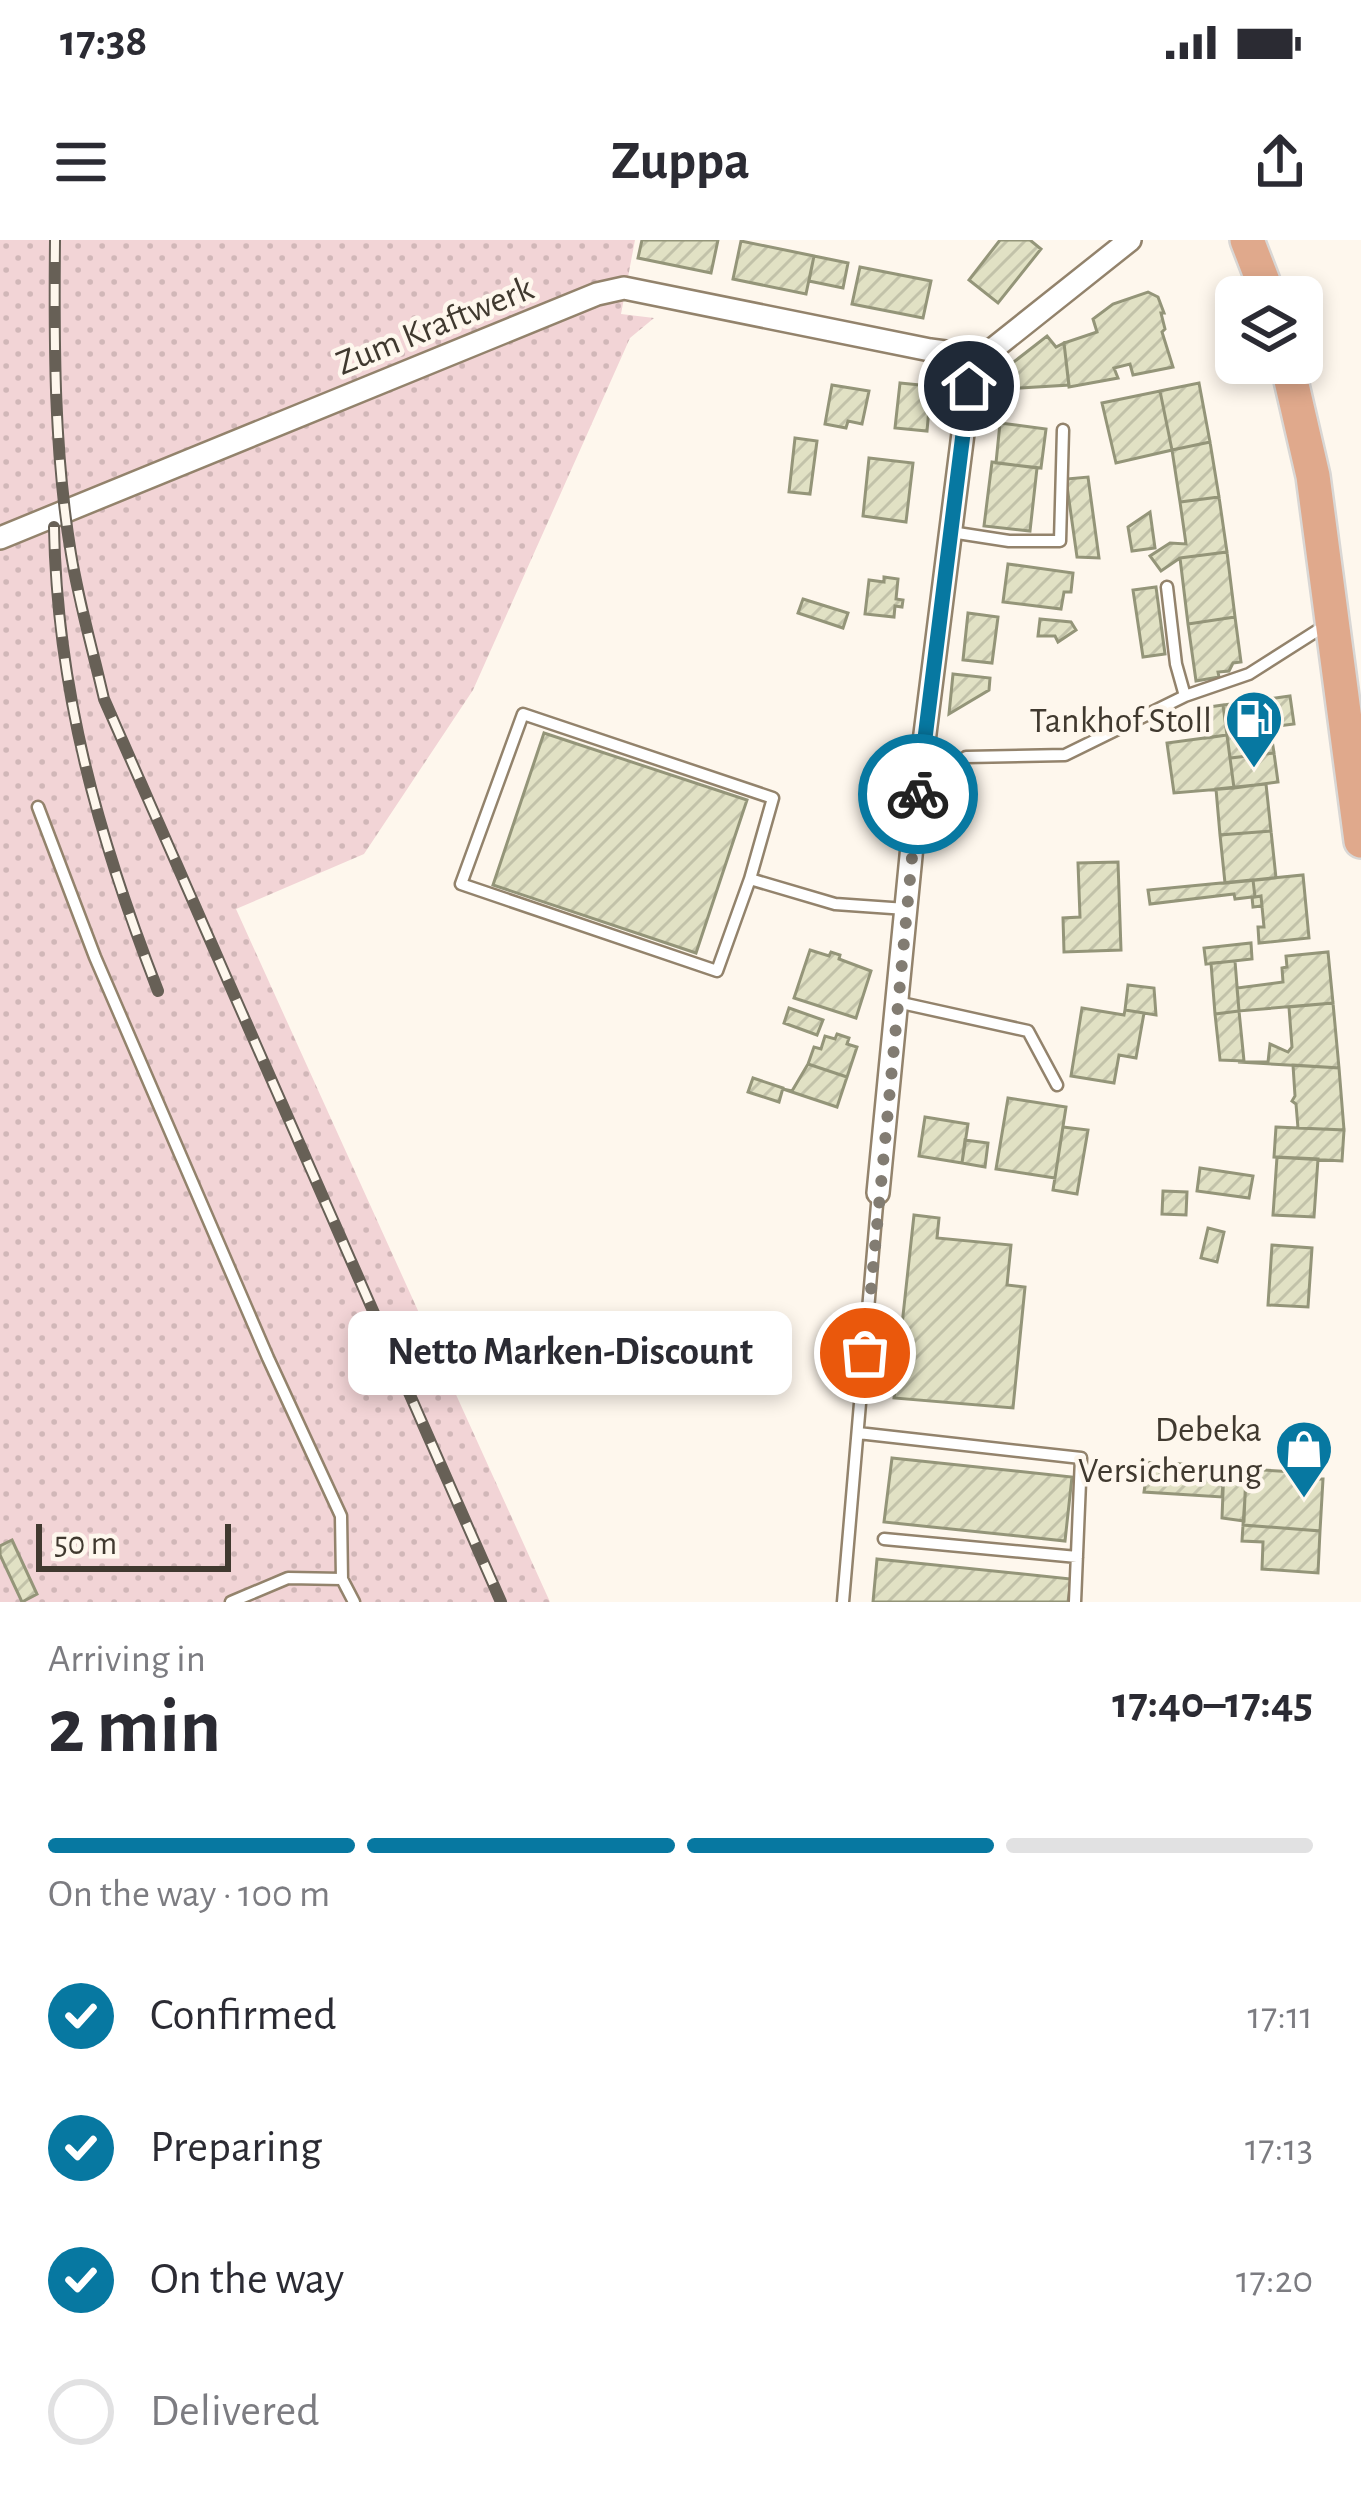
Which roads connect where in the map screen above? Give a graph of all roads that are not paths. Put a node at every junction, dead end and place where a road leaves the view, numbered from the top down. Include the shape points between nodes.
1 (1130, 240) edge
2 (1247, 240) edge
3 (1261, 276) edge
4 (983, 357) junction
5 (1292, 384) edge
6 (1063, 430) dead end
7 (951, 532) junction
8 (0, 538) edge
9 (1167, 587) dead end
10 (1334, 620) junction
11 (1185, 696) junction
12 (1355, 731) edge
13 (966, 757) dead end
14 (38, 807) dead end
15 (1361, 841) edge
16 (750, 879) junction
17 (906, 909) junction
18 (897, 1002) junction
19 (1057, 1085) dead end
20 (878, 1193) joint
21 (858, 1432) junction
22 (884, 1539) dead end
23 (1077, 1557) junction
24 (342, 1579) junction
25 (232, 1602) edge
26 (354, 1602) edge
27 (843, 1602) edge
28 (1075, 1602) edge

1 - 4 street
2 - 3 main road
4 - 7 street via 969,386
4 - 8 street, Zum Kraftwerk via 624,288
5 - 10 main road
6 - 7 lane via 1060,541
7 - 17 street
9 - 11 lane
10 - 11 lane via 1249,674
10 - 12 main road
11 - 13 lane via 1064,754
12 - 15 main road
14 - 24 lane via 95,957 341,1516
16 - 16 lane via 773,798 523,714 461,884 717,971
16 - 17 lane via 835,904
17 - 18 street
18 - 19 lane via 1028,1031
18 - 20 street
20 - 21 lane
21 - 23 lane via 1081,1458
21 - 27 lane
22 - 23 lane
23 - 28 lane
24 - 25 lane via 288,1578
24 - 26 lane

